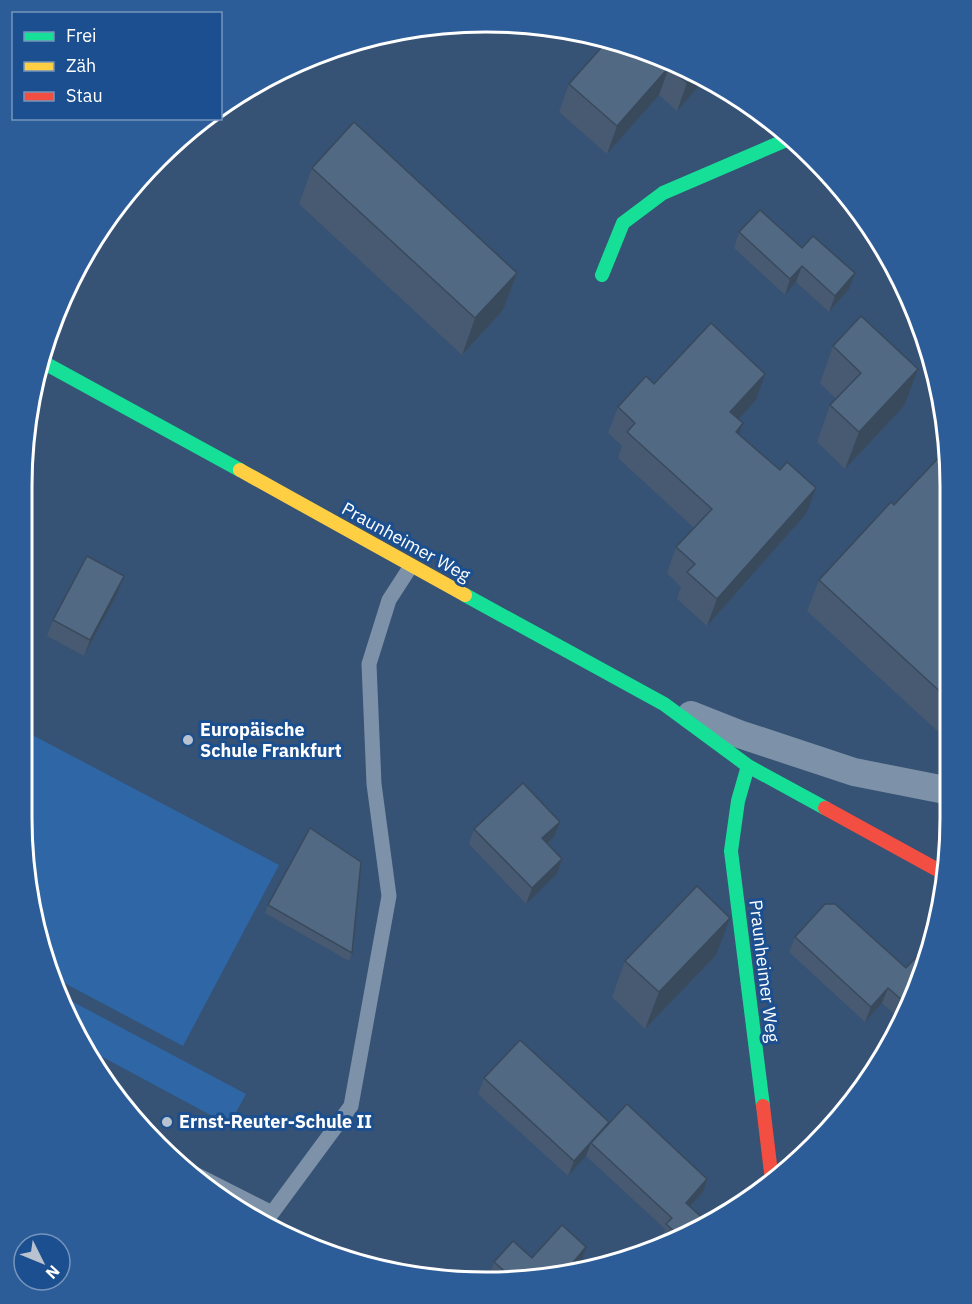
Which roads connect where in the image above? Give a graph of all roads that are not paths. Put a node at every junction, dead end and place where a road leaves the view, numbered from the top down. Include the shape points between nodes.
1 (783, 141) edge
2 (602, 275) dead end
3 (48, 365) edge
4 (411, 566) junction
5 (664, 704) junction
6 (748, 766) junction
7 (940, 789) edge
8 (938, 870) edge
9 (771, 1172) edge
10 (220, 1187) edge
11 (272, 1213) junction
12 (265, 1215) edge

1 - 2 main road via 663,193 623,223
3 - 4 main road, Praunheimer Weg
4 - 5 main road, Praunheimer Weg
4 - 11 lane via 389,600 369,664 374,784 389,897 351,1106
5 - 6 main road, Praunheimer Weg
5 - 7 street via 854,772
6 - 8 main road, Praunheimer Weg
6 - 9 main road, Praunheimer Weg via 731,850
10 - 11 lane
11 - 12 lane

